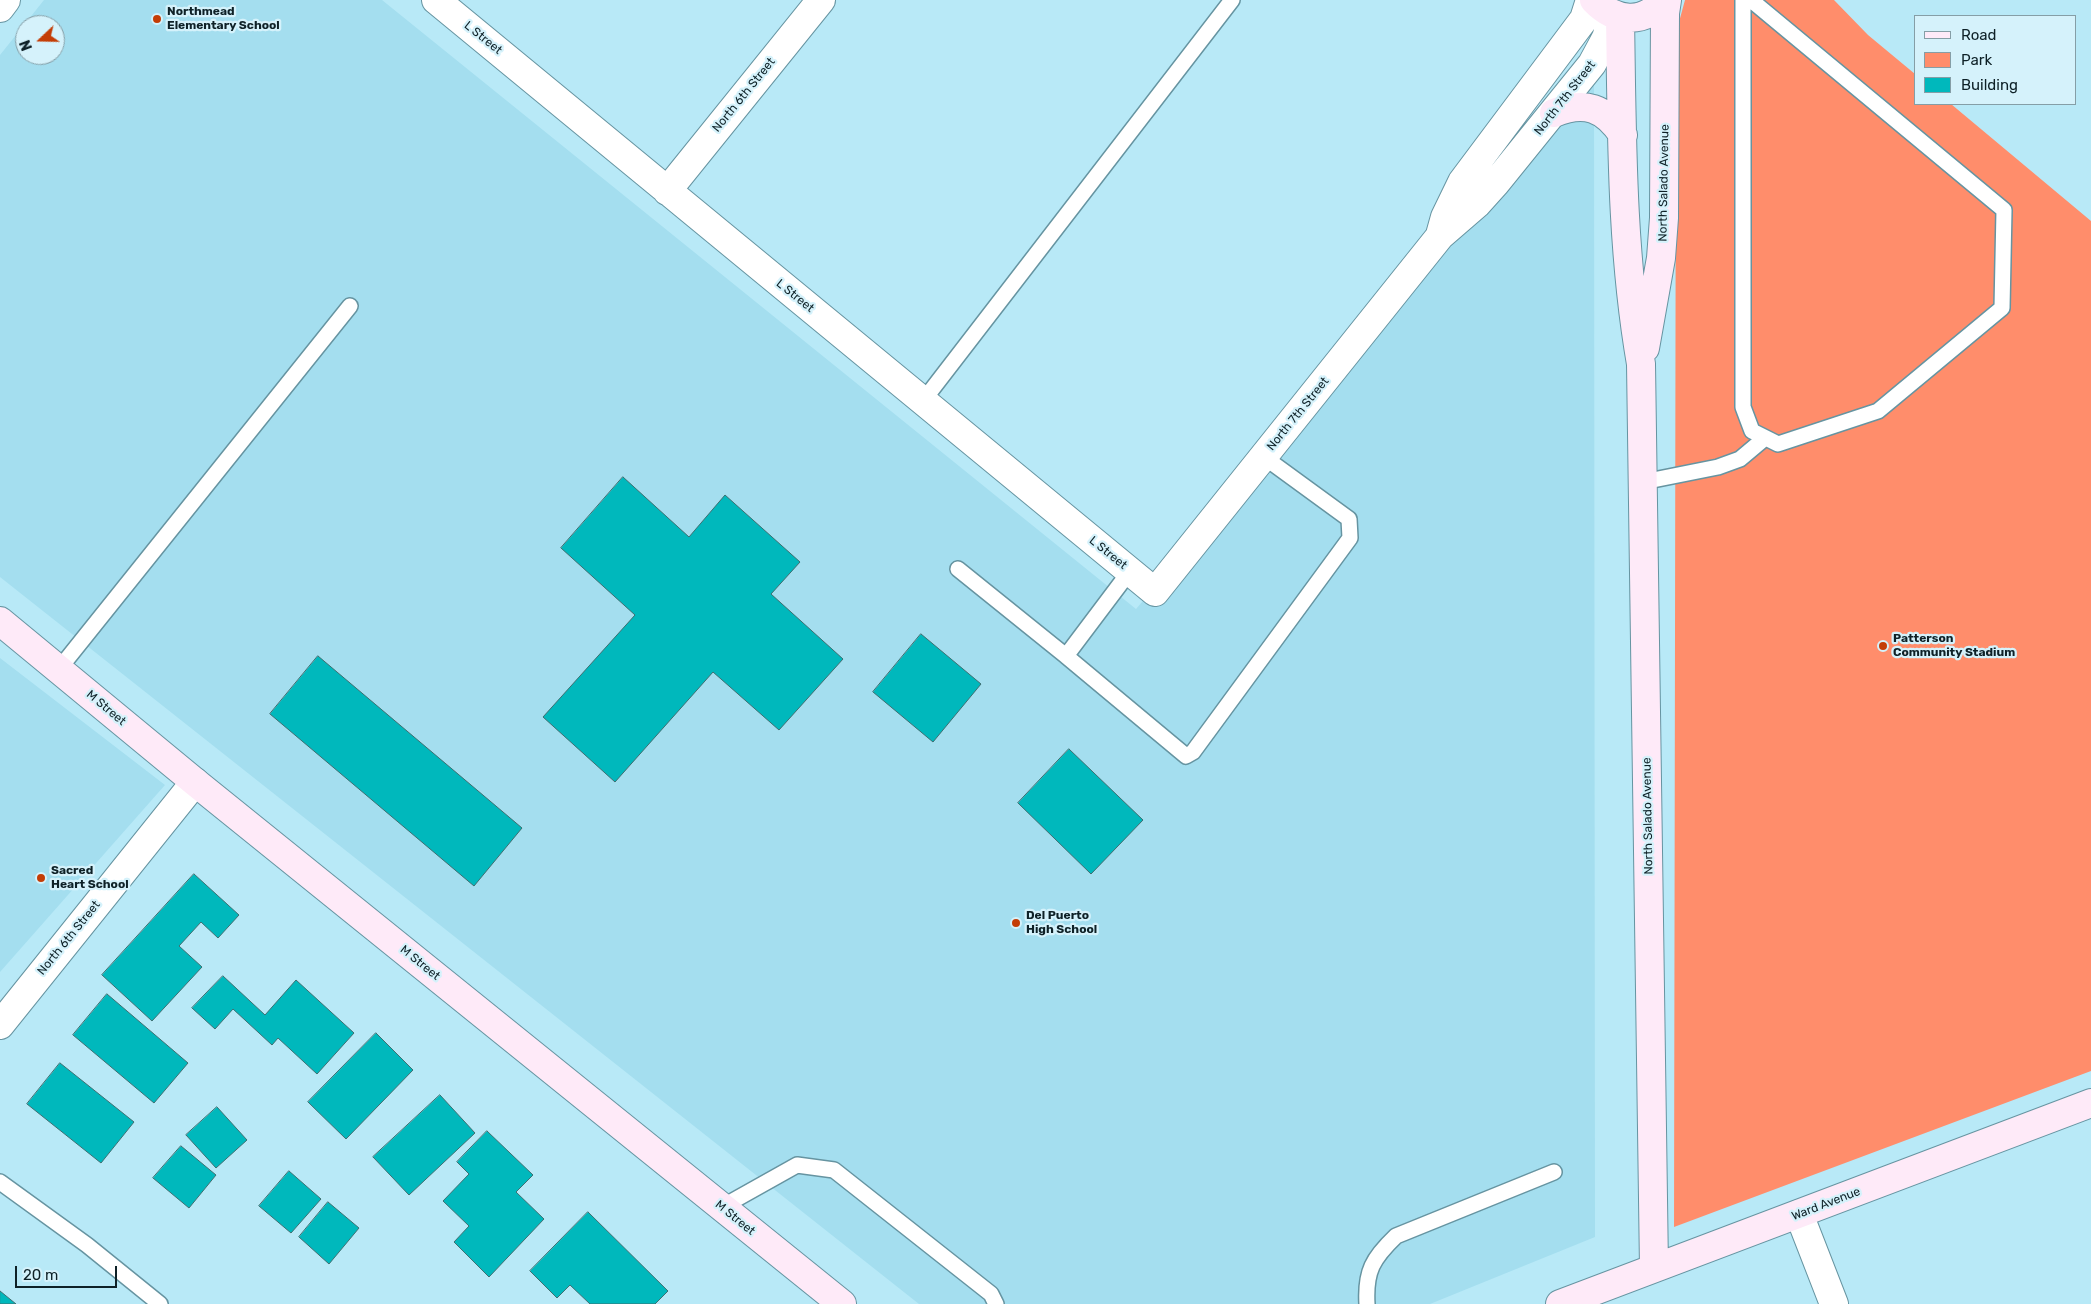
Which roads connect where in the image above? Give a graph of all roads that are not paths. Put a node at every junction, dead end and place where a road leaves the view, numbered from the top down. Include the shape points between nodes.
1 (6, 0) edge
2 (436, 0) edge
3 (821, 0) edge
4 (1232, 0) edge
5 (1590, 0) edge
6 (1663, 0) edge
7 (1667, 0) edge
8 (1743, 0) edge
9 (1750, 0) edge
10 (0, 8) edge
11 (1609, 10) edge
12 (1554, 113) junction
13 (1623, 135) junction
14 (667, 190) junction
15 (1440, 236) junction
16 (350, 306) dead end
17 (1642, 364) junction
18 (923, 401) junction
19 (1765, 438) junction
20 (1264, 457) junction
21 (1643, 482) junction
22 (958, 568) dead end
23 (1130, 571) junction
24 (1155, 592) joint
25 (0, 621) edge
26 (1066, 656) junction
27 (59, 669) junction
28 (195, 782) junction
29 (0, 1025) edge
30 (2091, 1103) edge
31 (1554, 1172) dead end
32 (0, 1182) edge
33 (722, 1207) junction
34 (1799, 1214) junction
35 (1654, 1268) junction
36 (1596, 1298) edge
37 (160, 1304) edge
38 (842, 1304) edge
39 (996, 1304) edge
40 (1367, 1304) edge
41 (1560, 1304) edge
42 (1834, 1304) edge

1 - 10 street
2 - 14 street, L Street
3 - 14 street, North 6th Street
4 - 18 lane
5 - 15 street, North 7th Street via 1584,19 1462,182 1445,217
6 - 11 main road via 1658,8 1638,17
7 - 17 main road, North Salado Avenue via 1664,218 1661,258
8 - 19 lane via 1743,407 1752,432
9 - 19 lane via 2004,210 2002,308 1878,411 1778,444
11 - 12 street, North 7th Street via 1600,52
11 - 13 main road, North Salado Avenue
12 - 13 main road via 1579,106 1592,108 1605,114
12 - 15 street, North 7th Street via 1483,197
13 - 17 main road, North Salado Avenue via 1628,277
14 - 18 street, L Street
15 - 20 street, North 7th Street
16 - 27 lane
17 - 21 main road, North Salado Avenue
18 - 23 street, L Street
19 - 21 lane via 1740,459 1718,467
20 - 24 street, North 7th Street
20 - 26 lane via 1349,520 1350,538 1193,752 1186,756 1180,752
21 - 35 main road, North Salado Avenue
22 - 26 lane
23 - 24 street, L Street
23 - 26 lane
25 - 27 main road, M Street
27 - 28 main road, M Street
28 - 29 street, North 6th Street
28 - 33 main road, M Street
30 - 34 main road, Ward Avenue
31 - 40 lane via 1396,1236 1376,1255 1368,1271
32 - 37 lane via 87,1245
33 - 38 main road, M Street
33 - 39 lane via 798,1165 834,1170 991,1294
34 - 35 main road, Ward Avenue
34 - 42 street
35 - 36 main road, Ward Avenue
36 - 41 main road, Ward Avenue

